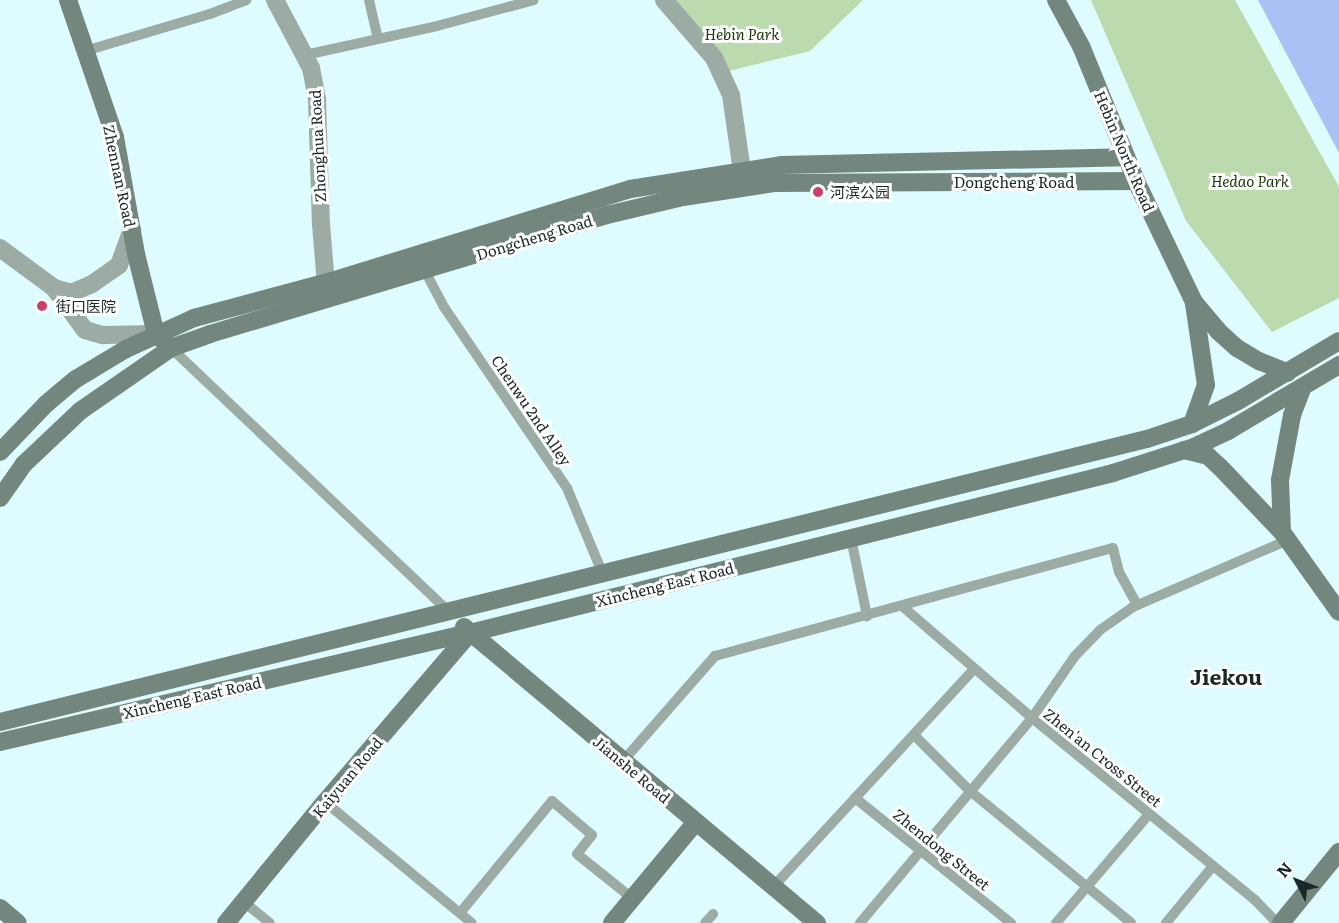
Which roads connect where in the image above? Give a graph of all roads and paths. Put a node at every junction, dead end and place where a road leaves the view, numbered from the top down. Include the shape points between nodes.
1 (68, 0) edge
2 (246, 0) edge
3 (275, 0) edge
4 (369, 0) edge
5 (534, 0) edge
6 (664, 0) edge
7 (1056, 0) edge
8 (378, 38) junction
9 (85, 51) junction
10 (305, 55) junction
11 (1126, 157) junction
12 (743, 179) junction
13 (1136, 181) junction
14 (132, 229) junction
15 (0, 248) edge
16 (425, 271) junction
17 (54, 288) junction
18 (326, 292) junction
19 (1194, 302) junction
20 (156, 334) junction
21 (1339, 341) edge
22 (171, 348) junction
23 (1339, 366) edge
24 (1295, 368) junction
25 (1308, 384) junction
26 (1192, 424) junction
27 (1184, 450) junction
28 (0, 452) edge
29 (0, 498) edge
30 (1285, 536) junction
31 (851, 538) junction
32 (602, 572) junction
33 (1137, 605) junction
34 (902, 606) junction
35 (449, 612) junction
36 (1339, 612) edge
37 (867, 616) junction
38 (470, 633) junction
39 (974, 669) junction
40 (1032, 718) junction
41 (0, 722) edge
42 (914, 735) junction
43 (0, 742) edge
44 (623, 761) junction
45 (970, 791) junction
46 (855, 798) junction
47 (325, 802) junction
48 (1149, 814) junction
49 (696, 822) junction
50 (921, 850) junction
51 (1339, 852) edge
52 (1213, 866) junction
53 (773, 887) junction
54 (1087, 887) junction
55 (632, 898) junction
56 (244, 902) junction
57 (0, 908) edge
58 (460, 913) junction
59 (712, 914) dead end
60 (18, 923) edge
61 (226, 923) edge
62 (270, 923) edge
63 (472, 923) edge
64 (612, 923) edge
65 (705, 923) edge
66 (817, 923) edge
67 (860, 923) edge
68 (1011, 923) edge
69 (1056, 923) edge
70 (1131, 923) edge
71 (1166, 923) edge
72 (1277, 923) edge
73 (1281, 923) edge

1 - 9 street, Zhennan Road
2 - 9 lane
3 - 10 street, Zhonghua Road
4 - 8 lane
5 - 8 lane
6 - 12 street via 714,58 731,95
7 - 11 street, Hebin North Road via 1082,46
8 - 10 lane
9 - 14 street, Zhennan Road via 115,137
10 - 18 street, Zhonghua Road via 317,100
11 - 12 street, Dongcheng Road via 781,165
11 - 13 street, Hebin North Road
12 - 13 street, Dongcheng Road via 774,183
12 - 16 street, Dongcheng Road via 607,215
12 - 18 street, Dongcheng Road via 630,189
13 - 19 street, Hebin North Road
14 - 17 street via 119,265 71,293
14 - 20 street, Zhennan Road
15 - 17 street
16 - 18 street, Dongcheng Road
16 - 32 lane, Chenwu 2nd Alley via 444,307 567,488
17 - 20 street via 85,330 103,335
18 - 20 street, Dongcheng Road via 231,306
18 - 22 street, Dongcheng Road
19 - 24 street, Hebin North Road via 1237,348 1259,361
19 - 26 street, Hebin North Road via 1206,385
20 - 22 street
20 - 28 street, Dongcheng Road via 76,379
21 - 24 street, Xincheng East Road
22 - 29 street, Dongcheng Road via 80,411 24,464
22 - 35 lane
23 - 25 street, Xincheng East Road
24 - 26 street, Xincheng East Road
25 - 27 street, Xincheng East Road via 1228,431
25 - 30 street via 1292,415 1280,480
26 - 32 street, Xincheng East Road via 1147,439
27 - 30 street via 1208,456 1220,466
27 - 31 street, Xincheng East Road via 1113,472
30 - 33 lane
30 - 36 street
31 - 37 lane
31 - 38 street, Xincheng East Road
32 - 35 street, Xincheng East Road
33 - 34 lane via 1119,572 1113,548
33 - 40 lane via 1100,630 1075,656
34 - 37 lane
34 - 39 lane
35 - 38 street, Jianshe Road
35 - 41 street, Xincheng East Road
37 - 44 lane via 715,656
38 - 43 street, Xincheng East Road
38 - 44 street, Jianshe Road
38 - 47 street, Kaiyuan Road
39 - 40 lane
39 - 42 lane
40 - 45 lane, Zhen'an Cross Street
40 - 48 lane, Zhen'an Cross Street
42 - 45 lane
42 - 46 lane
44 - 49 street, Jianshe Road
45 - 50 lane, Zhen'an Cross Street
45 - 54 lane
46 - 50 lane, Zhendong Street
46 - 53 lane
47 - 56 street, Kaiyuan Road
47 - 58 lane
48 - 52 lane, Zhen'an Cross Street
48 - 54 lane
49 - 53 street, Jianshe Road
49 - 55 street
50 - 67 lane, Zhen'an Cross Street
50 - 68 lane, Zhendong Street
51 - 73 street
52 - 71 lane
52 - 72 lane, Zhen'an Cross Street
53 - 66 street, Jianshe Road
54 - 69 lane
54 - 70 lane
55 - 58 lane via 577,854 592,835 552,801
55 - 64 street
56 - 61 street, Kaiyuan Road
56 - 62 lane
57 - 60 street
58 - 63 lane
59 - 65 lane

